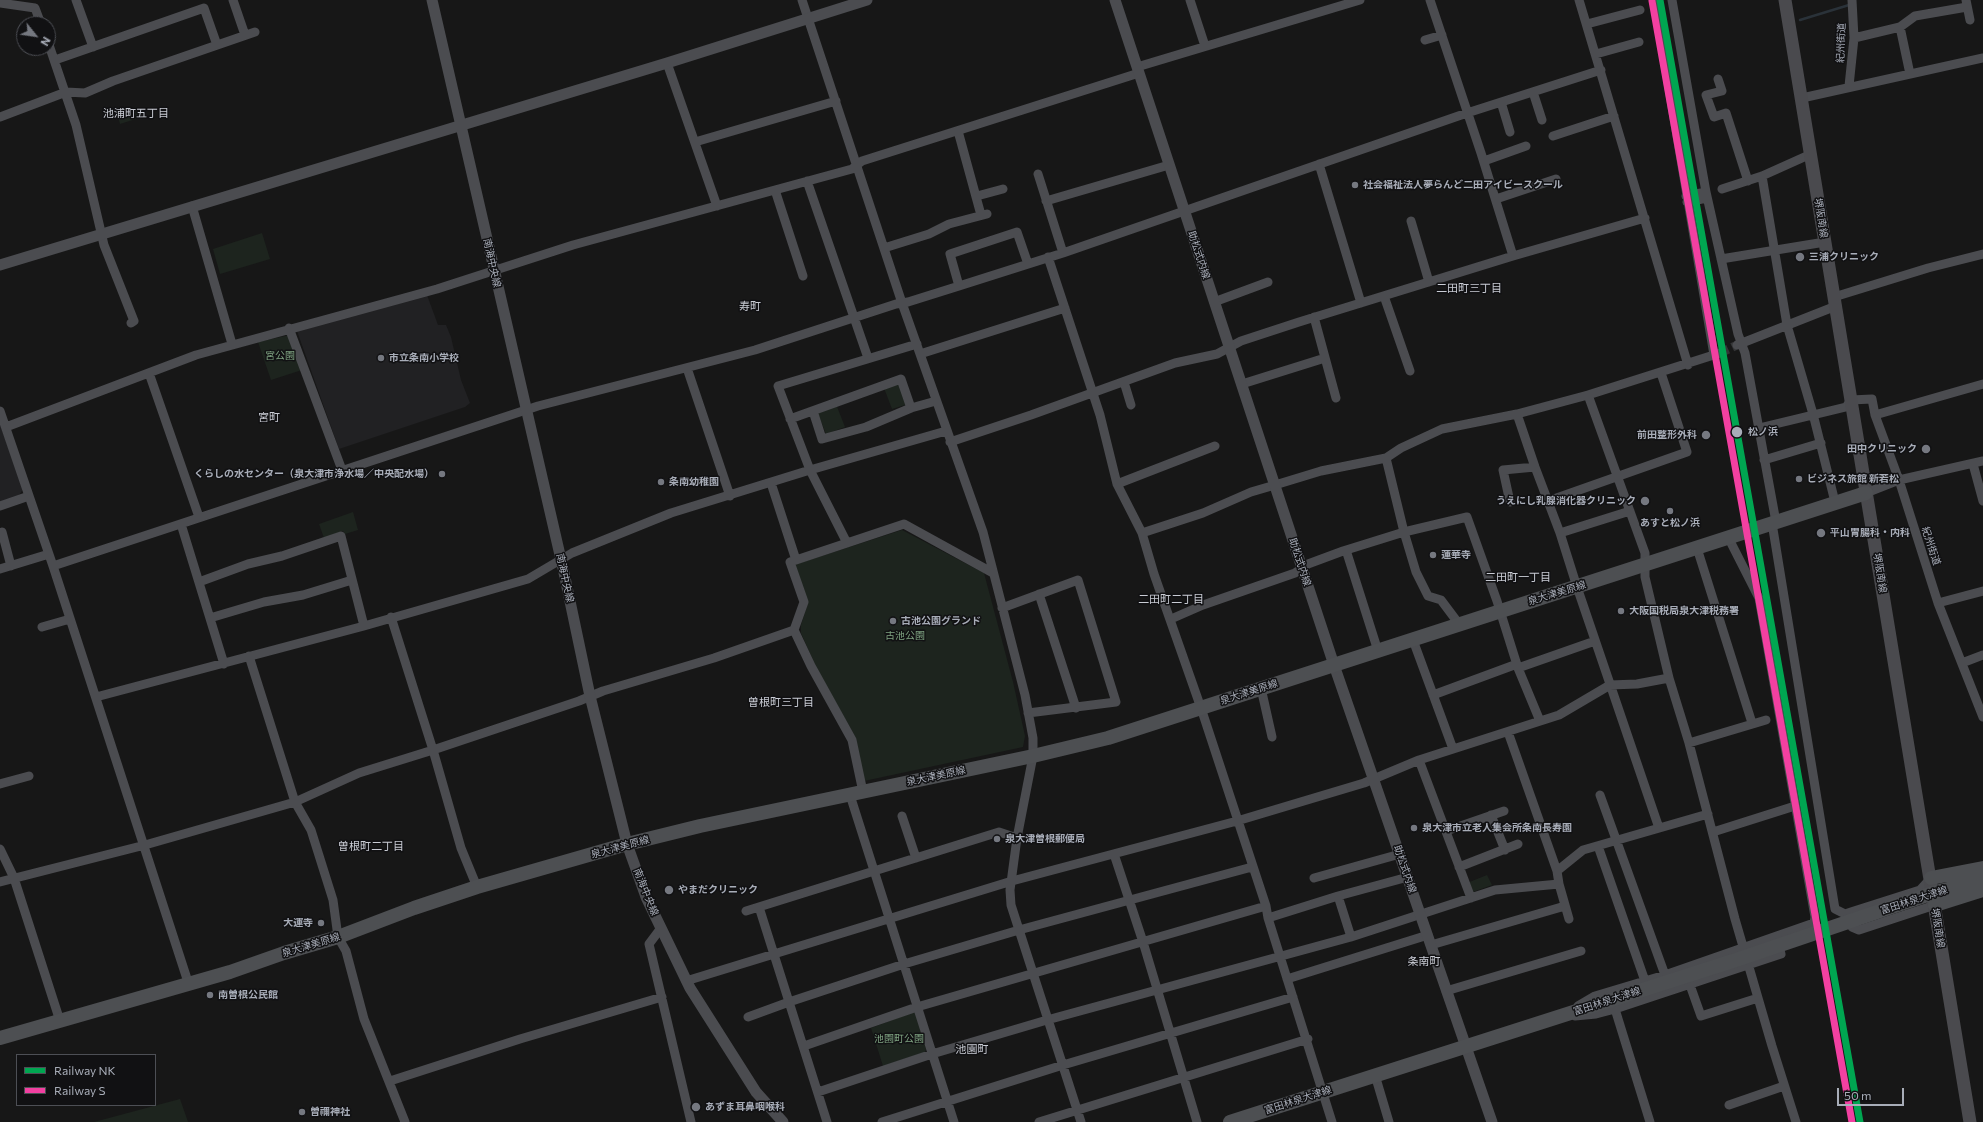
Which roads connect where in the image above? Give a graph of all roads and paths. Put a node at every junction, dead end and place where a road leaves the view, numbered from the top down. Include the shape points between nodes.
1 (76, 0) edge
2 (233, 0) edge
3 (432, 0) edge
4 (802, 0) edge
5 (867, 0) edge
6 (1115, 0) edge
7 (1190, 0) edge
8 (1360, 0) edge
9 (1430, 0) edge
10 (1579, 0) edge
11 (1654, 0) edge
12 (1672, 0) edge
13 (1785, 0) edge
14 (1852, 0) edge
15 (0, 3) edge
16 (1966, 3) edge
17 (1640, 10) dead end
18 (38, 16) edge
19 (807, 18) junction
20 (1970, 20) dead end
21 (1587, 24) junction
22 (1900, 27) junction
23 (255, 32) dead end
24 (1442, 34) junction
25 (245, 35) junction
26 (1854, 38) junction
27 (1425, 40) dead end
28 (1639, 42) dead end
29 (217, 45) junction
30 (1205, 46) junction
31 (93, 47) junction
32 (1596, 54) junction
33 (53, 56) edge
34 (1983, 58) edge
35 (55, 60) junction
36 (667, 63) junction
37 (1138, 70) junction
38 (1601, 70) junction
39 (1910, 74) junction
40 (1718, 79) dead end
41 (1849, 86) junction
42 (66, 92) junction
43 (1533, 92) junction
44 (1802, 98) junction
45 (836, 102) junction
46 (1501, 102) junction
47 (1467, 113) junction
48 (1614, 116) junction
49 (0, 117) edge
50 (1542, 120) dead end
51 (461, 124) junction
52 (958, 131) junction
53 (1510, 132) dead end
54 (1553, 136) dead end
55 (694, 142) junction
56 (1526, 146) dead end
57 (1811, 154) junction
58 (1484, 161) junction
59 (1319, 164) junction
60 (1169, 165) junction
61 (856, 166) junction
62 (1038, 174) dead end
63 (1762, 176) junction
64 (1556, 179) dead end
65 (807, 181) junction
66 (1748, 181) junction
67 (1003, 188) dead end
68 (1722, 189) dead end
69 (775, 190) junction
70 (1707, 195) junction
71 (976, 196) junction
72 (1496, 199) junction
73 (1687, 199) junction
74 (1046, 201) junction
75 (192, 206) junction
76 (717, 206) junction
77 (1184, 211) junction
78 (1644, 218) junction
79 (1411, 221) dead end
80 (101, 234) junction
81 (1825, 242) junction
82 (884, 248) junction
83 (1775, 249) junction
84 (1063, 253) junction
85 (1983, 254) edge
86 (1513, 256) junction
87 (1048, 257) junction
88 (1721, 259) junction
89 (1028, 264) junction
90 (0, 265) edge
91 (493, 270) junction
92 (803, 276) dead end
93 (1268, 282) dead end
94 (1429, 282) junction
95 (960, 286) junction
96 (1384, 296) junction
97 (1835, 301) junction
98 (1214, 302) junction
99 (902, 303) junction
100 (1361, 303) junction
101 (1065, 308) junction
102 (854, 317) junction
103 (1314, 317) junction
104 (130, 323) dead end
105 (1787, 325) junction
106 (289, 328) junction
107 (232, 344) junction
108 (917, 344) junction
109 (1738, 345) junction
110 (1229, 347) junction
111 (920, 354) junction
112 (868, 358) junction
113 (1325, 358) junction
114 (1688, 365) junction
115 (687, 368) junction
116 (1410, 371) dead end
117 (149, 373) junction
118 (1661, 374) junction
119 (1124, 382) junction
120 (1242, 384) junction
121 (1983, 384) edge
122 (1093, 393) junction
123 (1588, 395) junction
124 (1336, 398) dead end
125 (1851, 400) junction
126 (936, 401) junction
127 (1131, 405) dead end
128 (911, 408) junction
129 (0, 411) edge
130 (526, 411) junction
131 (813, 411) junction
132 (1517, 414) junction
133 (1813, 414) junction
134 (1875, 415) junction
135 (790, 419) junction
136 (6, 427) junction
137 (1759, 428) junction
138 (946, 431) junction
139 (950, 442) junction
140 (1821, 444) junction
141 (1215, 446) dead end
142 (1386, 458) junction
143 (1764, 460) junction
144 (1983, 461) edge
145 (1973, 464) junction
146 (1535, 467) junction
147 (342, 470) junction
148 (810, 470) junction
149 (1617, 478) junction
150 (1899, 480) junction
151 (771, 483) junction
152 (1117, 484) junction
153 (1275, 485) junction
154 (1866, 493) junction
155 (29, 496) junction
156 (730, 496) junction
157 (1548, 501) junction
158 (1983, 501) edge
159 (1510, 502) dead end
160 (1835, 502) junction
161 (0, 506) edge
162 (1630, 511) junction
163 (199, 517) junction
164 (1774, 523) junction
165 (181, 524) junction
166 (2, 532) dead end
167 (1404, 532) junction
168 (1142, 533) junction
169 (1560, 533) junction
170 (1728, 537) junction
171 (847, 543) junction
172 (1697, 548) junction
173 (1346, 550) junction
174 (49, 554) junction
175 (561, 558) junction
176 (796, 560) junction
177 (1646, 564) junction
178 (12, 566) junction
179 (53, 566) junction
180 (1302, 567) junction
181 (0, 569) edge
182 (993, 573) junction
183 (352, 580) junction
184 (199, 582) junction
185 (1577, 588) junction
186 (1983, 591) edge
187 (1039, 594) junction
188 (1938, 603) junction
189 (1002, 608) junction
190 (1500, 611) junction
191 (210, 618) junction
192 (391, 618) junction
193 (70, 619) junction
194 (1170, 619) junction
195 (1459, 624) junction
196 (364, 626) junction
197 (42, 628) dead end
198 (794, 630) junction
199 (1413, 640) junction
200 (1595, 641) junction
201 (1378, 651) junction
202 (1983, 655) edge
203 (249, 656) junction
204 (1962, 663) junction
205 (224, 664) junction
206 (1334, 665) junction
207 (1518, 666) junction
208 (1669, 678) junction
209 (1610, 685) junction
210 (1261, 688) junction
211 (1433, 695) junction
212 (590, 696) junction
213 (96, 697) junction
214 (1981, 705) edge
215 (1076, 708) junction
216 (1201, 708) junction
217 (1028, 713) junction
218 (1983, 717) edge
219 (1766, 720) dead end
220 (1540, 721) junction
221 (1752, 723) junction
222 (1508, 732) junction
223 (1272, 737) dead end
224 (1689, 743) junction
225 (1453, 749) junction
226 (433, 750) junction
227 (1033, 756) junction
228 (1419, 760) junction
229 (29, 776) dead end
230 (1373, 778) junction
231 (0, 784) edge
232 (856, 793) junction
233 (1600, 795) dead end
234 (294, 802) junction
235 (1795, 806) junction
236 (1504, 811) dead end
237 (1708, 814) junction
238 (1491, 815) junction
239 (902, 816) dead end
240 (1237, 821) junction
241 (1659, 828) junction
242 (1446, 831) junction
243 (1713, 832) junction
244 (1017, 838) junction
245 (1617, 841) junction
246 (627, 844) junction
247 (1518, 844) dead end
248 (145, 845) junction
249 (1598, 846) junction
250 (0, 849) edge
251 (1505, 850) junction
252 (1114, 854) junction
253 (1400, 854) junction
254 (916, 858) junction
255 (1252, 867) junction
256 (1460, 867) junction
257 (1983, 868) edge
258 (874, 871) junction
259 (1557, 871) junction
260 (1408, 877) junction
261 (14, 878) junction
262 (1314, 878) dead end
263 (1931, 878) junction
264 (1983, 880) edge
265 (1012, 881) junction
266 (0, 882) edge
267 (1559, 884) junction
268 (477, 887) junction
269 (1983, 890) edge
270 (1338, 896) junction
271 (1471, 898) junction
272 (1128, 900) junction
273 (1934, 905) junction
274 (1266, 906) junction
275 (1565, 906) junction
276 (759, 907) junction
277 (746, 911) dead end
278 (1854, 911) junction
279 (1421, 914) junction
280 (889, 918) junction
281 (1268, 918) junction
282 (1569, 919) dead end
283 (661, 928) junction
284 (1019, 930) junction
285 (1351, 936) junction
286 (338, 937) junction
287 (1776, 937) junction
288 (1429, 940) junction
289 (1143, 942) junction
290 (1581, 951) dead end
291 (773, 955) junction
292 (1280, 956) junction
293 (1743, 957) junction
294 (904, 964) junction
295 (1033, 973) junction
296 (1665, 975) junction
297 (1288, 979) junction
298 (686, 981) junction
299 (1645, 981) junction
300 (189, 984) junction
301 (1690, 985) junction
302 (1157, 989) junction
303 (1446, 991) junction
304 (662, 997) junction
305 (1293, 997) junction
306 (1758, 998) junction
307 (790, 1002) junction
308 (917, 1007) junction
309 (1614, 1009) junction
310 (1560, 1016) junction
311 (748, 1018) dead end
312 (1047, 1020) junction
313 (60, 1021) junction
314 (1170, 1034) junction
315 (0, 1038) edge
316 (1308, 1039) junction
317 (804, 1046) junction
318 (1465, 1046) junction
319 (932, 1054) junction
320 (1062, 1065) junction
321 (1375, 1075) junction
322 (1184, 1078) junction
323 (390, 1082) junction
324 (1784, 1086) junction
325 (818, 1092) junction
326 (1323, 1092) junction
327 (948, 1100) junction
328 (1729, 1105) dead end
329 (1077, 1110) junction
330 (405, 1122) edge
331 (691, 1122) edge
332 (783, 1122) edge
333 (827, 1122) edge
334 (882, 1122) edge
335 (954, 1122) edge
336 (1039, 1122) edge
337 (1081, 1122) edge
338 (1197, 1122) edge
339 (1230, 1122) edge
340 (1332, 1122) edge
341 (1389, 1122) edge
342 (1492, 1122) edge
343 (1650, 1122) edge
344 (1796, 1122) edge
345 (1970, 1122) edge

1 - 31 street
2 - 25 street
3 - 51 street, 南海中央線
4 - 19 street
5 - 19 street
6 - 37 street, 助松式内線
7 - 30 street
8 - 30 street
9 - 24 street
10 - 21 street
11 - 73 street
12 - 70 street
13 - 44 main road, 堺阪南線
14 - 26 street, 紀州街道
15 - 18 street via 35,8
16 - 20 street
16 - 22 street via 1915,16
17 - 21 street
19 - 36 street
19 - 45 street
21 - 32 street
22 - 26 street
22 - 39 street
23 - 25 street
24 - 27 street
24 - 47 street
25 - 29 street
26 - 41 street, 紀州街道
28 - 32 street
29 - 31 street via 204,8
29 - 42 street via 85,93
30 - 37 street
31 - 35 street
32 - 38 street
33 - 35 street
34 - 39 street
35 - 42 street
36 - 51 street
36 - 55 street
37 - 52 street
37 - 60 street, 助松式内線
38 - 43 street
38 - 48 street
39 - 41 street
40 - 66 street via 1722,91 1706,95 1714,117 1726,113
41 - 44 street
42 - 49 street
42 - 80 street via 76,124
43 - 46 street
43 - 50 street
44 - 57 main road, 堺阪南線
45 - 55 street
45 - 61 street
46 - 47 street
46 - 53 street
47 - 58 street
47 - 59 street
48 - 54 street
48 - 78 street
51 - 75 street
51 - 91 street, 南海中央線
52 - 61 street via 862,161
52 - 71 street
55 - 76 street
56 - 58 street
57 - 63 street
57 - 81 main road, 堺阪南線
58 - 72 street
59 - 77 street
59 - 100 street
60 - 74 street
60 - 77 street, 助松式内線
61 - 65 street
61 - 82 street
62 - 74 street
63 - 66 street
63 - 83 street
64 - 72 street
65 - 69 street
65 - 102 street
66 - 68 street
67 - 71 street
69 - 76 street
69 - 92 street
70 - 73 street
70 - 88 street
71 - 82 street via 984,215 949,224 929,234
72 - 86 street
73 - 114 street via 1717,354
74 - 84 street
75 - 80 street
75 - 107 street
76 - 91 street via 573,245
77 - 84 street
77 - 98 street, 助松式内線
78 - 86 street
78 - 114 street
79 - 94 street
80 - 90 street
80 - 104 street via 134,321
81 - 83 street
81 - 97 main road, 堺阪南線
82 - 99 street
83 - 88 street
83 - 105 street
84 - 87 street
85 - 97 street via 1928,268
86 - 94 street
87 - 89 street
87 - 101 street
88 - 109 street
89 - 95 street
89 - 95 street via 1017,232 950,254
91 - 106 street via 437,289
91 - 130 street, 南海中央線
93 - 98 street
94 - 96 street
95 - 99 street
96 - 100 street
96 - 116 street
97 - 105 street
97 - 125 main road, 堺阪南線
98 - 110 street, 助松式内線
99 - 102 street
99 - 108 street
100 - 103 street
101 - 111 street
101 - 122 street
102 - 112 street
102 - 115 street via 755,350
103 - 110 street
103 - 113 street
105 - 109 street
105 - 133 street
106 - 107 street
106 - 147 street
107 - 117 street
108 - 111 street
108 - 112 street
109 - 137 street via 1745,353
110 - 119 street via 1217,354 1175,363
110 - 120 street, 助松式内線
111 - 126 street
112 - 135 street via 778,386
113 - 120 street
113 - 124 street
114 - 118 street
115 - 130 street
115 - 156 street
117 - 136 street
117 - 163 street
118 - 123 street
118 - 149 street via 1687,452
119 - 122 street
119 - 127 street
120 - 153 street, 助松式内線
121 - 134 street
122 - 139 street
122 - 152 street
123 - 132 street
123 - 149 street
125 - 133 street via 1846,407
125 - 134 street, 紀州街道 via 1872,399
125 - 154 main road, 堺阪南線
126 - 128 street
126 - 138 street
128 - 131 street via 866,427 822,438
128 - 131 street via 901,379
129 - 136 street
130 - 147 street
130 - 175 street, 南海中央線
131 - 135 street
132 - 142 street via 1442,429
132 - 146 street
133 - 137 street
133 - 140 street
134 - 150 street, 紀州街道
135 - 148 street
136 - 155 street
137 - 143 street
138 - 139 street
138 - 148 street
139 - 182 street via 983,532
140 - 143 street
140 - 160 street
141 - 152 street
142 - 153 street via 1321,471
142 - 167 street
143 - 164 street
144 - 145 street
145 - 150 street
145 - 158 street
146 - 157 street
146 - 159 street via 1503,470
147 - 163 street
148 - 151 street
148 - 171 street
149 - 157 street
149 - 162 street
150 - 154 street
150 - 188 street, 紀州街道
151 - 156 street
151 - 176 street
152 - 168 street
153 - 168 street
153 - 180 street, 助松式内線
154 - 160 main road, 泉大津美原線
154 - 263 main road, 堺阪南線
155 - 161 street
155 - 174 street
156 - 175 street via 671,513
157 - 169 street
160 - 164 main road, 泉大津美原線
162 - 169 street
162 - 177 street via 1645,553
163 - 165 street
164 - 170 main road, 泉大津美原線
164 - 278 street via 1835,909 1845,914
165 - 179 street
165 - 184 street
166 - 178 street
167 - 173 street
167 - 190 street via 1467,517
167 - 195 street via 1416,572 1428,596 1441,600
168 - 194 street
169 - 185 street
170 - 172 main road, 泉大津美原線
170 - 235 street via 1759,598
171 - 176 street
171 - 182 street via 904,524
172 - 177 main road, 泉大津美原線
172 - 221 street
173 - 180 street
173 - 201 street
174 - 178 street
174 - 179 street
175 - 192 street via 528,579
175 - 212 street, 南海中央線
176 - 198 street via 790,562 804,602
177 - 185 main road, 泉大津美原線
177 - 208 street via 1644,577
178 - 181 street
179 - 193 street
180 - 194 street via 1295,573
180 - 206 street, 助松式内線
182 - 189 street
183 - 184 street via 341,536 282,556 248,564
183 - 191 street
183 - 196 street
184 - 191 street
185 - 190 main road, 泉大津美原線
185 - 200 street
186 - 188 street
187 - 189 street
187 - 215 street
187 - 215 street via 1078,580 1116,702
188 - 204 street, 紀州街道
189 - 217 street
190 - 195 main road, 泉大津美原線
190 - 207 street
191 - 205 street
192 - 196 street
192 - 226 street
193 - 197 street
193 - 213 street
194 - 216 street
195 - 199 main road, 泉大津美原線
196 - 203 street
198 - 212 street via 714,658
198 - 232 street via 852,740
199 - 201 main road, 泉大津美原線
199 - 211 street
200 - 207 street
200 - 209 street
201 - 206 main road, 泉大津美原線
202 - 204 street
203 - 205 street
203 - 234 street
204 - 214 street, 紀州街道
205 - 213 street
206 - 210 main road, 泉大津美原線
206 - 230 street, 助松式内線
207 - 211 street
207 - 220 street
208 - 209 street via 1637,684
208 - 224 street
209 - 220 street via 1559,715
209 - 241 street
210 - 216 main road, 泉大津美原線
210 - 223 street
211 - 225 street
212 - 226 street
212 - 246 street, 南海中央線
213 - 248 street
214 - 218 street, 紀州街道
215 - 217 street
216 - 227 main road, 泉大津美原線 via 1108,738
216 - 240 street
217 - 227 street via 1033,738
219 - 221 street
220 - 222 street
221 - 224 street
222 - 225 street
222 - 259 street
224 - 237 street
225 - 228 street
226 - 234 street via 359,773
226 - 268 street via 461,848
227 - 232 main road, 泉大津美原線
227 - 244 street
228 - 230 street
228 - 242 street
229 - 231 street
230 - 240 street
230 - 253 street, 助松式内線
232 - 246 main road, 泉大津美原線
232 - 258 street
233 - 245 street
234 - 248 street
234 - 286 street via 311,830 333,900
235 - 243 street
235 - 287 street via 1815,917 1814,923
236 - 238 street
237 - 241 street
237 - 243 street
238 - 242 street
238 - 251 street
239 - 254 street
240 - 252 street
240 - 255 street
241 - 245 street
242 - 256 street
243 - 293 street
244 - 254 street via 999,832
244 - 265 street
245 - 249 street
245 - 296 street
246 - 268 main road, 泉大津美原線
246 - 283 street, 南海中央線 via 646,897
247 - 251 street
248 - 261 street
248 - 300 street
249 - 259 street via 1583,850
249 - 299 street
250 - 261 street
251 - 256 street
252 - 265 street
252 - 272 street
253 - 260 street, 助松式内線
253 - 262 street
254 - 258 street
255 - 272 street
255 - 274 street
256 - 271 street
257 - 263 main road
258 - 276 street
258 - 280 street
259 - 267 street
260 - 270 street
260 - 279 street, 助松式内線
261 - 266 street
261 - 313 street
263 - 273 main road, 堺阪南線
263 - 278 street via 1920,890
264 - 293 main road, 富田林泉大津線 via 1936,892
265 - 280 street
265 - 284 street via 1011,905
267 - 271 street via 1495,890
267 - 275 street
268 - 286 main road, 泉大津美原線
269 - 273 main road
270 - 281 street
270 - 285 street
271 - 279 street
272 - 284 street
272 - 289 street
273 - 278 street via 1859,930 1852,926 1850,916
273 - 345 main road, 堺阪南線
274 - 281 street
274 - 289 street
275 - 282 street
275 - 288 street
276 - 277 street
276 - 291 street
279 - 285 street
279 - 288 street, 助松式内線
280 - 291 street
280 - 294 street
281 - 292 street
283 - 298 street, 南海中央線
283 - 304 street via 649,944
284 - 294 street
284 - 295 street
285 - 292 street
286 - 300 main road, 泉大津美原線
286 - 323 street via 346,951 366,1026
287 - 293 street
287 - 293 street via 1781,954
288 - 297 street
288 - 303 street, 助松式内線
289 - 295 street
289 - 302 street
290 - 303 street
291 - 298 street
291 - 307 street
292 - 297 street
292 - 302 street
293 - 296 street
293 - 301 street
293 - 306 street
293 - 310 main road, 富田林泉大津線
294 - 307 street
294 - 308 street
295 - 308 street
295 - 312 street
296 - 299 street
297 - 305 street
298 - 332 street, 南海中央線 via 756,1092
299 - 310 street via 1595,996
300 - 313 main road, 泉大津美原線
301 - 306 street via 1701,1016
301 - 309 street
302 - 312 street
302 - 314 street
303 - 318 street, 助松式内線
304 - 323 street via 520,1039
304 - 331 street
305 - 314 street
305 - 316 street
306 - 324 street
307 - 311 street
307 - 317 street
308 - 317 street
308 - 319 street
309 - 310 street via 1596,1014
309 - 343 street
310 - 318 main road, 富田林泉大津線
312 - 319 street
312 - 320 street
313 - 315 main road, 泉大津美原線
314 - 320 street
314 - 322 street
316 - 322 street
316 - 326 street
317 - 325 street
318 - 321 main road, 富田林泉大津線
318 - 342 street, 助松式内線
319 - 325 street
319 - 327 street
320 - 327 street
320 - 329 street
321 - 326 main road, 富田林泉大津線
321 - 341 street
322 - 329 street
322 - 338 street
323 - 330 street
324 - 328 street via 1739,1105
324 - 344 street
325 - 333 street
326 - 339 main road, 富田林泉大津線
326 - 340 street
327 - 334 street
327 - 335 street
329 - 336 street
329 - 337 street

